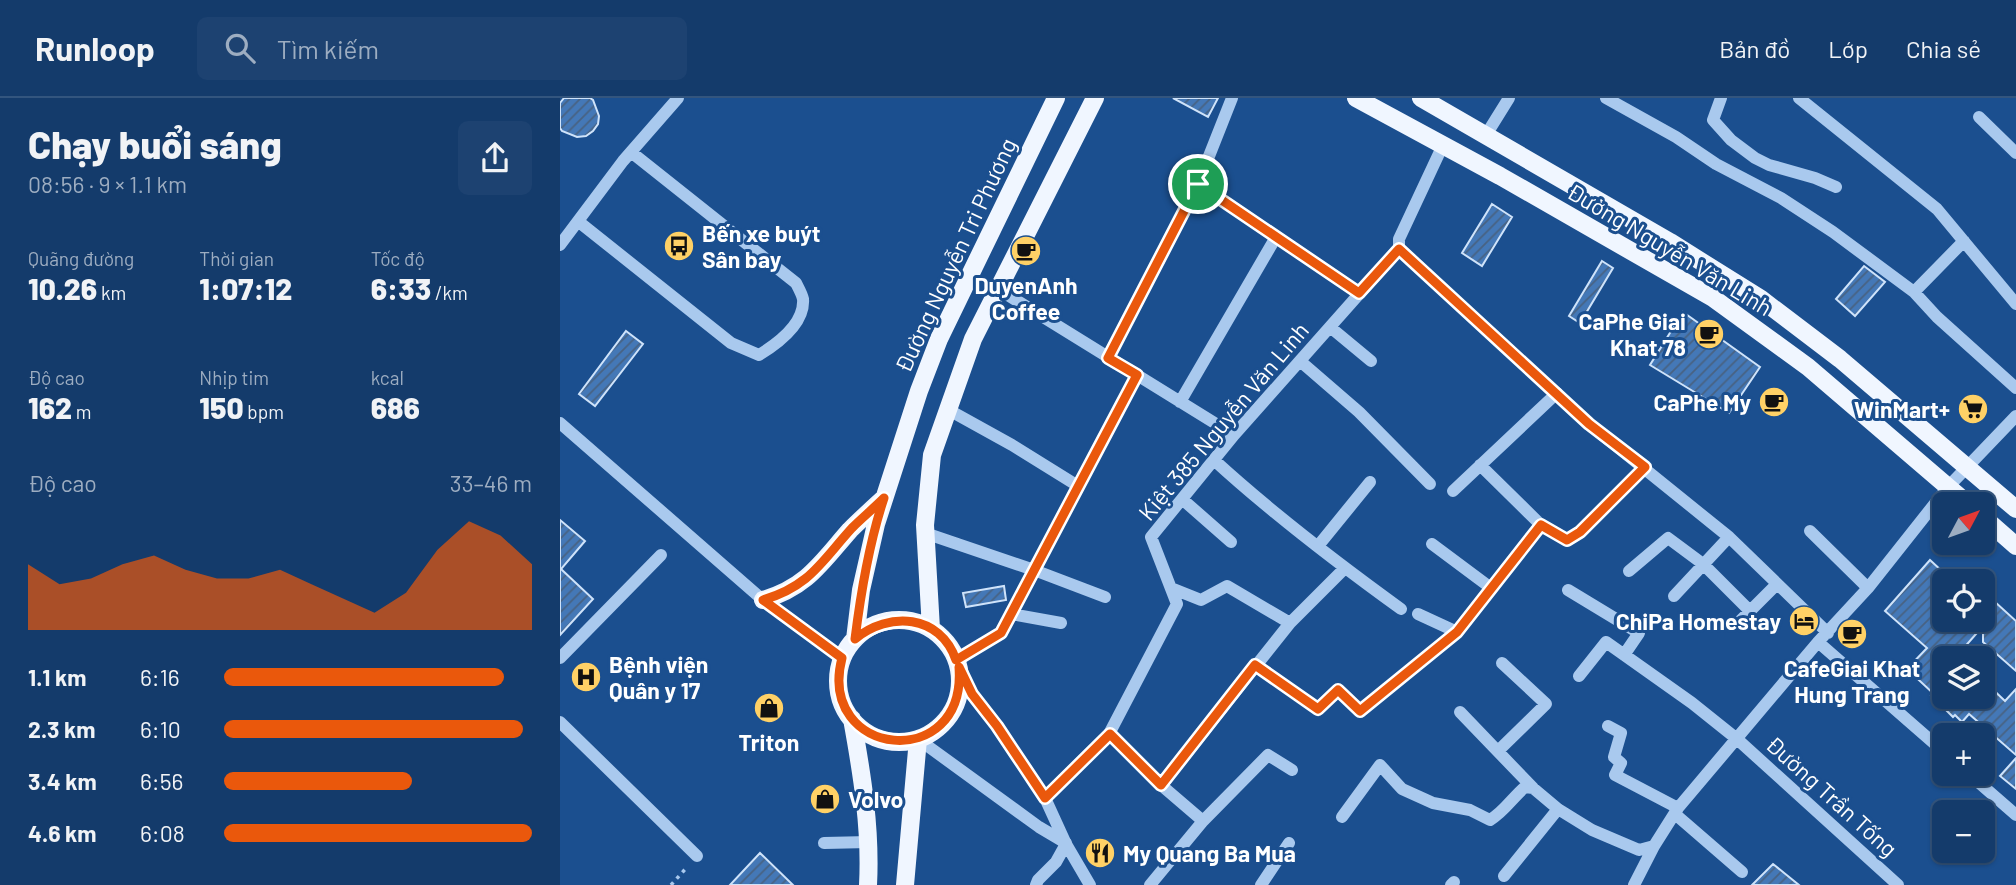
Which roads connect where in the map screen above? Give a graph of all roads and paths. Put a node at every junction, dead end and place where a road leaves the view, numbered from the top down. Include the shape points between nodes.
1 (678, 98) edge
2 (1056, 98) edge
3 (1095, 98) edge
4 (1232, 98) edge
5 (1356, 98) edge
6 (1421, 98) edge
7 (1509, 98) edge
8 (1606, 98) edge
9 (1721, 98) edge
10 (1799, 98) edge
11 (1979, 117) dead end
12 (1486, 135) junction
13 (1443, 145) junction
14 (1514, 151) junction
15 (631, 152) junction
16 (2016, 153) edge
17 (1500, 176) junction
18 (1198, 184) junction
19 (1836, 187) dead end
20 (579, 222) junction
21 (1276, 237) junction
22 (1964, 241) junction
23 (1670, 242) junction
24 (560, 245) edge
25 (1399, 249) junction
26 (1657, 265) junction
27 (998, 289) junction
28 (1914, 292) junction
29 (1359, 293) junction
30 (2016, 303) edge
31 (1330, 327) junction
32 (1108, 358) junction
33 (1300, 361) junction
34 (1371, 361) dead end
35 (1137, 375) junction
36 (2016, 388) edge
37 (1557, 393) junction
38 (1180, 402) junction
39 (947, 409) junction
40 (2016, 416) edge
41 (560, 423) edge
42 (1234, 435) junction
43 (1214, 460) junction
44 (1480, 465) junction
45 (1967, 466) junction
46 (1645, 467) junction
47 (1370, 482) dead end
48 (1430, 484) dead end
49 (1078, 486) junction
50 (1948, 487) junction
51 (1453, 491) dead end
52 (1954, 492) edge
53 (884, 498) junction
54 (1182, 499) junction
55 (2016, 509) edge
56 (1541, 525) junction
57 (1995, 528) edge
58 (1810, 531) dead end
59 (925, 533) junction
60 (1729, 537) junction
61 (1231, 542) dead end
62 (1432, 544) dead end
63 (1318, 546) junction
64 (2016, 547) edge
65 (661, 555) dead end
66 (1703, 564) junction
67 (1345, 568) junction
68 (1034, 569) junction
69 (1629, 571) dead end
70 (1777, 583) junction
71 (1171, 588) junction
72 (1491, 588) junction
73 (1868, 588) junction
74 (1568, 590) dead end
75 (1674, 596) dead end
76 (1105, 597) dead end
77 (763, 600) junction
78 (1401, 608) dead end
79 (1011, 614) junction
80 (1418, 614) dead end
81 (1290, 622) junction
82 (1061, 623) dead end
83 (931, 629) junction
84 (1457, 632) junction
85 (1823, 637) junction
86 (855, 639) junction
87 (1624, 655) junction
88 (560, 658) edge
89 (842, 658) junction
90 (1502, 663) dead end
91 (958, 664) junction
92 (1255, 665) junction
93 (1579, 676) dead end
94 (1460, 712) dead end
95 (852, 719) junction
96 (560, 722) edge
97 (1608, 726) dead end
98 (1110, 734) junction
99 (1737, 738) junction
100 (918, 739) junction
101 (1932, 741) edge
102 (1499, 751) junction
103 (1292, 770) dead end
104 (1161, 785) junction
105 (1983, 786) edge
106 (1534, 788) junction
107 (1045, 798) junction
108 (1559, 809) junction
109 (1677, 811) junction
110 (2016, 815) edge
111 (1342, 817) dead end
112 (1203, 821) junction
113 (869, 842) junction
114 (824, 843) dead end
115 (1289, 843) dead end
116 (1066, 844) junction
117 (1654, 846) junction
118 (697, 856) joint
119 (1742, 872) dead end
120 (1504, 876) dead end
121 (671, 885) edge
122 (869, 885) edge
123 (905, 885) edge
124 (1036, 885) edge
125 (1090, 885) edge
126 (1150, 885) edge
127 (1261, 885) edge
128 (1634, 885) edge
129 (1898, 885) edge

1 - 15 street
2 - 53 main road, Đường Nguyễn Tri Phương via 939,339
3 - 27 main road
4 - 18 street
5 - 13 main road, Đường Nguyễn Văn Linh
6 - 12 main road, Đường Nguyễn Văn Linh
7 - 12 street
8 - 28 street via 1781,198
9 - 19 street via 1713,120 1739,146 1769,165
10 - 22 street via 1937,209
11 - 16 street
12 - 14 main road, Đường Nguyễn Văn Linh
13 - 17 main road, Đường Nguyễn Văn Linh
13 - 25 street, Kiệt 385 Nguyễn Văn Linh via 1399,239
14 - 17 main road
14 - 23 main road, Đường Nguyễn Văn Linh
15 - 20 street
15 - 20 street via 796,283 803,299 797,321 780,342 759,355 731,343
17 - 26 main road, Đường Nguyễn Văn Linh
18 - 21 street
18 - 32 street
20 - 24 street
21 - 29 street
21 - 38 street
22 - 28 street
22 - 30 street
23 - 26 main road
23 - 45 main road, Đường Nguyễn Văn Linh via 1789,320
25 - 29 street, Kiệt 385 Nguyễn Văn Linh
25 - 37 street
26 - 50 main road, Đường Nguyễn Văn Linh via 1713,298 1798,359
27 - 32 street
27 - 39 main road
28 - 36 street
29 - 31 street, Kiệt 385 Nguyễn Văn Linh
31 - 33 street, Kiệt 385 Nguyễn Văn Linh
31 - 34 street
32 - 35 street
33 - 42 street, Kiệt 385 Nguyễn Văn Linh
33 - 48 street via 1359,412
35 - 38 street
35 - 49 street
37 - 44 street
37 - 46 street
38 - 42 street
39 - 49 street
39 - 59 main road via 933,455
40 - 45 street
41 - 77 street
42 - 43 street, Kiệt 385 Nguyễn Văn Linh
43 - 54 street, Kiệt 385 Nguyễn Văn Linh
43 - 63 street
44 - 51 street
44 - 56 street
45 - 50 street
45 - 55 main road, Đường Nguyễn Văn Linh
46 - 56 street via 1567,540
46 - 60 street
47 - 63 street
49 - 68 street
50 - 52 main road, Đường Nguyễn Văn Linh
50 - 73 street
53 - 77 main road via 817,570 784,594
53 - 86 main road, Đường Nguyễn Tri Phương via 861,590
54 - 61 street
54 - 71 street, Kiệt 385 Nguyễn Văn Linh via 1151,537
56 - 72 street
57 - 64 main road
58 - 73 street
59 - 68 street
59 - 83 main road
60 - 66 street
60 - 70 street
62 - 72 street
63 - 67 street
65 - 88 street
66 - 69 street via 1668,538
66 - 70 street via 1745,616
66 - 75 street
67 - 78 street
67 - 81 street
68 - 76 street
68 - 79 street
70 - 85 street
71 - 81 street via 1201,600 1227,586
71 - 98 street, Kiệt 385 Nguyễn Văn Linh via 1177,604
72 - 84 street
73 - 85 street
74 - 87 street via 1639,633
77 - 89 street
79 - 82 street
79 - 91 street via 1001,633
80 - 84 street
81 - 92 street
83 - 86 main road via 891,620
83 - 91 main road
84 - 92 street via 1360,711 1338,690 1318,709
85 - 99 street
85 - 101 street
86 - 89 main road
87 - 93 street via 1606,642
87 - 99 street, Đường Trần Tống
89 - 95 main road via 839,690
90 - 102 street via 1546,704
91 - 100 main road via 960,684 949,717
91 - 107 street via 972,694
92 - 104 street
94 - 102 street
95 - 100 main road via 882,739
95 - 113 main road
96 - 118 street
97 - 109 street via 1621,733 1614,757 1621,763 1615,775
98 - 104 street
98 - 107 street, Kiệt 385 Nguyễn Văn Linh
99 - 109 street
99 - 129 street, Đường Trần Tống
100 - 116 street
100 - 123 main road
102 - 106 street
103 - 112 street via 1268,755
104 - 112 street
105 - 110 street
106 - 108 street
106 - 111 street via 1525,787 1490,820 1402,789 1380,765
107 - 116 street
108 - 117 street via 1592,830 1639,850
108 - 120 street
109 - 117 street
109 - 119 street
112 - 126 street
113 - 114 street
113 - 122 main road
115 - 127 street
116 - 124 street
116 - 125 street
117 - 128 street
118 - 121 path

